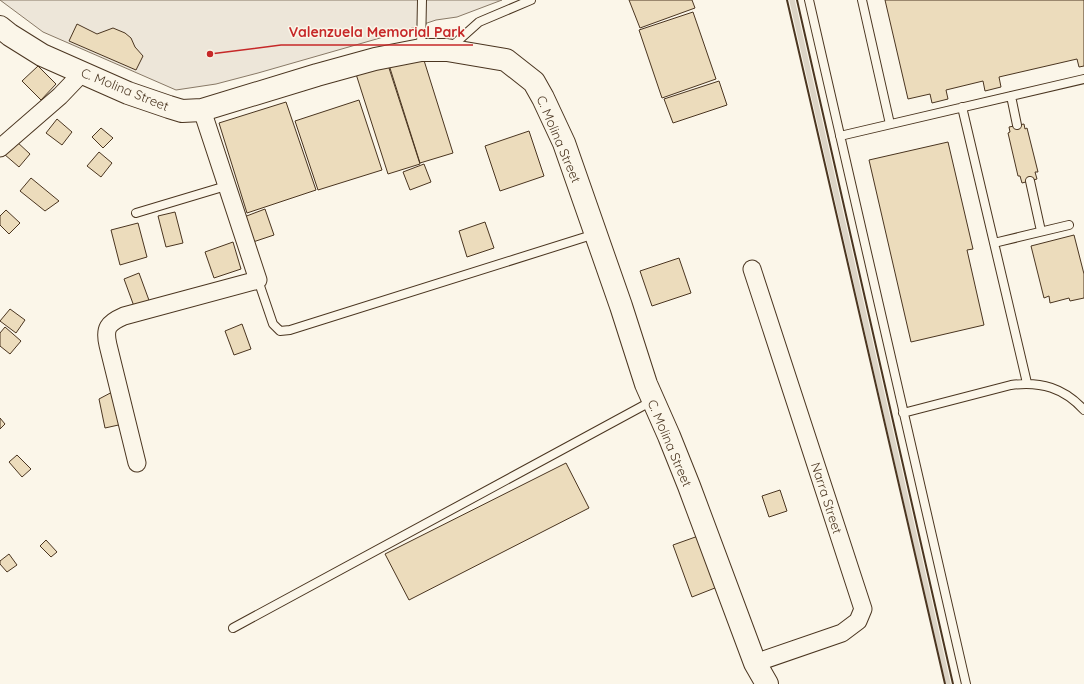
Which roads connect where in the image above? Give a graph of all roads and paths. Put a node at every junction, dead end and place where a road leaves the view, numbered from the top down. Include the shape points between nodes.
1 (422, 0) edge
2 (531, 0) edge
3 (809, 0) edge
4 (862, 0) edge
5 (0, 27) edge
6 (421, 50) junction
7 (447, 50) junction
8 (82, 73) junction
9 (1084, 79) edge
10 (1011, 96) junction
11 (962, 107) junction
12 (202, 110) junction
13 (890, 124) junction
14 (1017, 125) dead end
15 (840, 136) junction
16 (0, 148) edge
17 (1030, 181) dead end
18 (226, 186) junction
19 (136, 213) dead end
20 (1069, 225) dead end
21 (1042, 231) junction
22 (596, 234) junction
23 (994, 243) junction
24 (752, 269) dead end
25 (258, 280) junction
26 (1027, 383) junction
27 (653, 401) junction
28 (1084, 410) edge
29 (903, 413) junction
30 (137, 463) dead end
31 (232, 628) dead end
32 (755, 663) junction
33 (767, 684) edge
34 (966, 684) edge

1 - 6 lane
2 - 7 lane via 479,22
3 - 15 lane
4 - 13 lane
5 - 8 street, C. Molina Street via 42,55
6 - 7 street, C. Molina Street
6 - 12 street, C. Molina Street via 360,63
7 - 22 street, C. Molina Street via 506,60 534,82 564,143
8 - 12 street, C. Molina Street via 169,107 182,111
8 - 16 street via 60,96
9 - 10 lane
10 - 11 lane
10 - 14 lane
11 - 13 lane
11 - 23 lane
12 - 18 street
13 - 15 lane
15 - 29 lane
17 - 21 lane
18 - 19 lane
18 - 25 street
20 - 21 lane
21 - 23 lane
22 - 25 lane via 290,330 280,331 273,324
22 - 27 street, C. Molina Street
23 - 26 lane
24 - 32 street, Narra Street via 863,609 858,621 842,633
25 - 30 street via 124,316 107,328 108,345
26 - 28 lane via 1055,389
26 - 29 lane
27 - 31 lane
27 - 32 street, C. Molina Street via 689,486
29 - 34 lane
32 - 33 street, C. Molina Street

